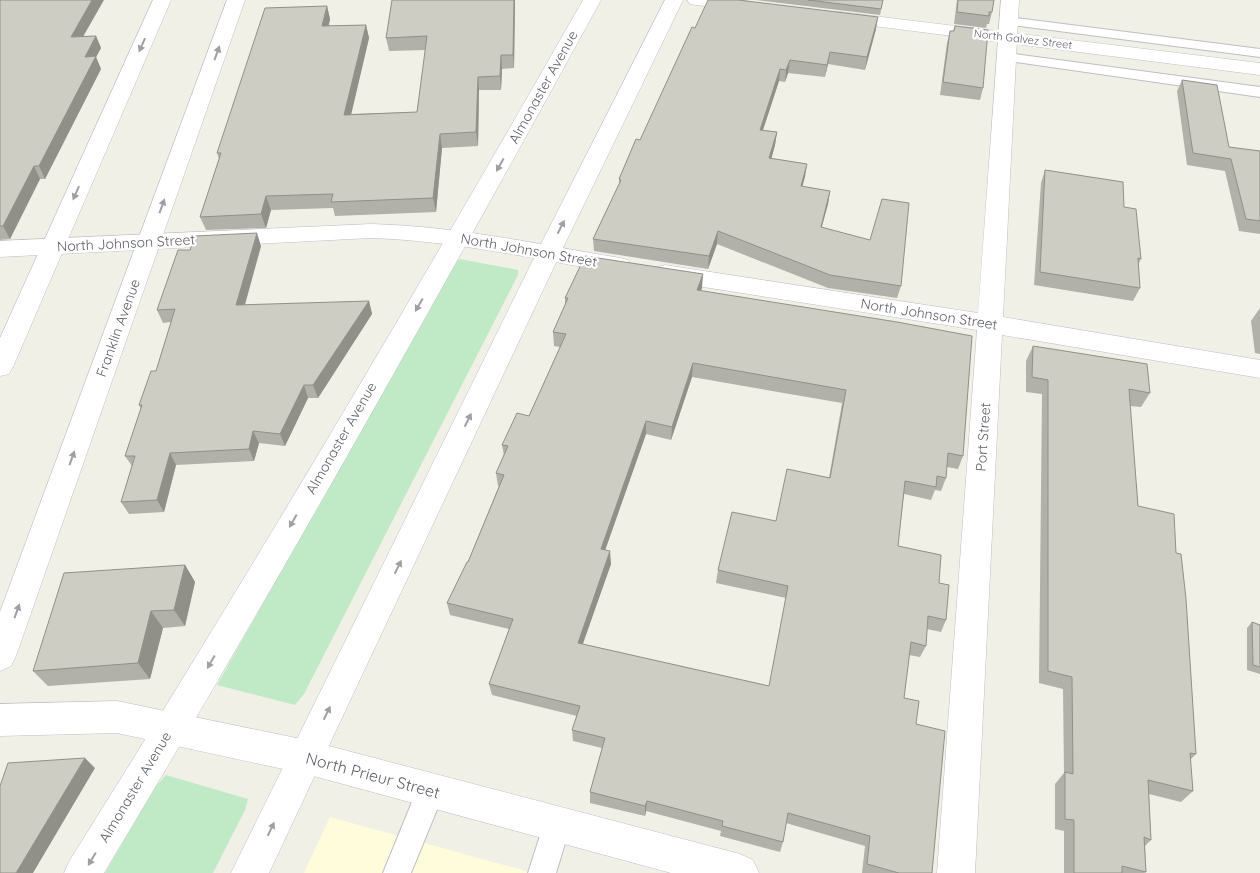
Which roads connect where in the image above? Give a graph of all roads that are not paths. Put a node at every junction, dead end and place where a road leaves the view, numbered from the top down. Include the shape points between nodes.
1 (162, 0) edge
2 (236, 0) edge
3 (592, 0) edge
4 (674, 0) edge
5 (696, 0) edge
6 (1010, 0) edge
7 (764, 8) edge
8 (823, 15) edge
9 (1008, 38) junction
10 (1260, 53) edge
11 (1260, 68) edge
12 (1260, 92) edge
13 (459, 238) junction
14 (149, 242) junction
15 (53, 247) junction
16 (0, 249) edge
17 (548, 254) junction
18 (990, 324) junction
19 (0, 367) edge
20 (1260, 369) edge
21 (0, 656) edge
22 (0, 720) edge
23 (172, 728) junction
24 (306, 757) junction
25 (431, 790) junction
26 (557, 824) junction
27 (83, 873) edge
28 (250, 873) edge
29 (397, 873) edge
30 (542, 873) edge
31 (740, 873) edge
32 (956, 873) edge

1 -> 15 street
14 -> 2 street, Franklin Avenue
3 -> 13 street, Almonaster Avenue
17 -> 4 street
5 - 7 street
6 - 9 street, Port Street
8 - 9 street, North Galvez Street
9 - 10 lane
9 - 11 street, North Galvez Street
9 - 12 lane
9 - 18 street, Port Street
13 - 14 street, North Johnson Street via 405,231 371,231
13 - 17 street, North Johnson Street
13 -> 23 street, Almonaster Avenue
14 - 15 street, North Johnson Street
21 -> 14 street, Franklin Avenue
15 - 16 street, North Johnson Street
15 - 19 street
17 - 18 street, North Johnson Street
24 -> 17 street
18 - 20 street, North Johnson Street
18 - 32 street, Port Street
22 - 23 street, North Prieur Street via 117,717
23 - 24 street, North Prieur Street
23 -> 27 street, Almonaster Avenue
24 - 25 street, North Prieur Street
28 -> 24 street
25 - 26 street, North Prieur Street
25 - 29 lane
26 - 30 lane
26 - 31 street, North Prieur Street

